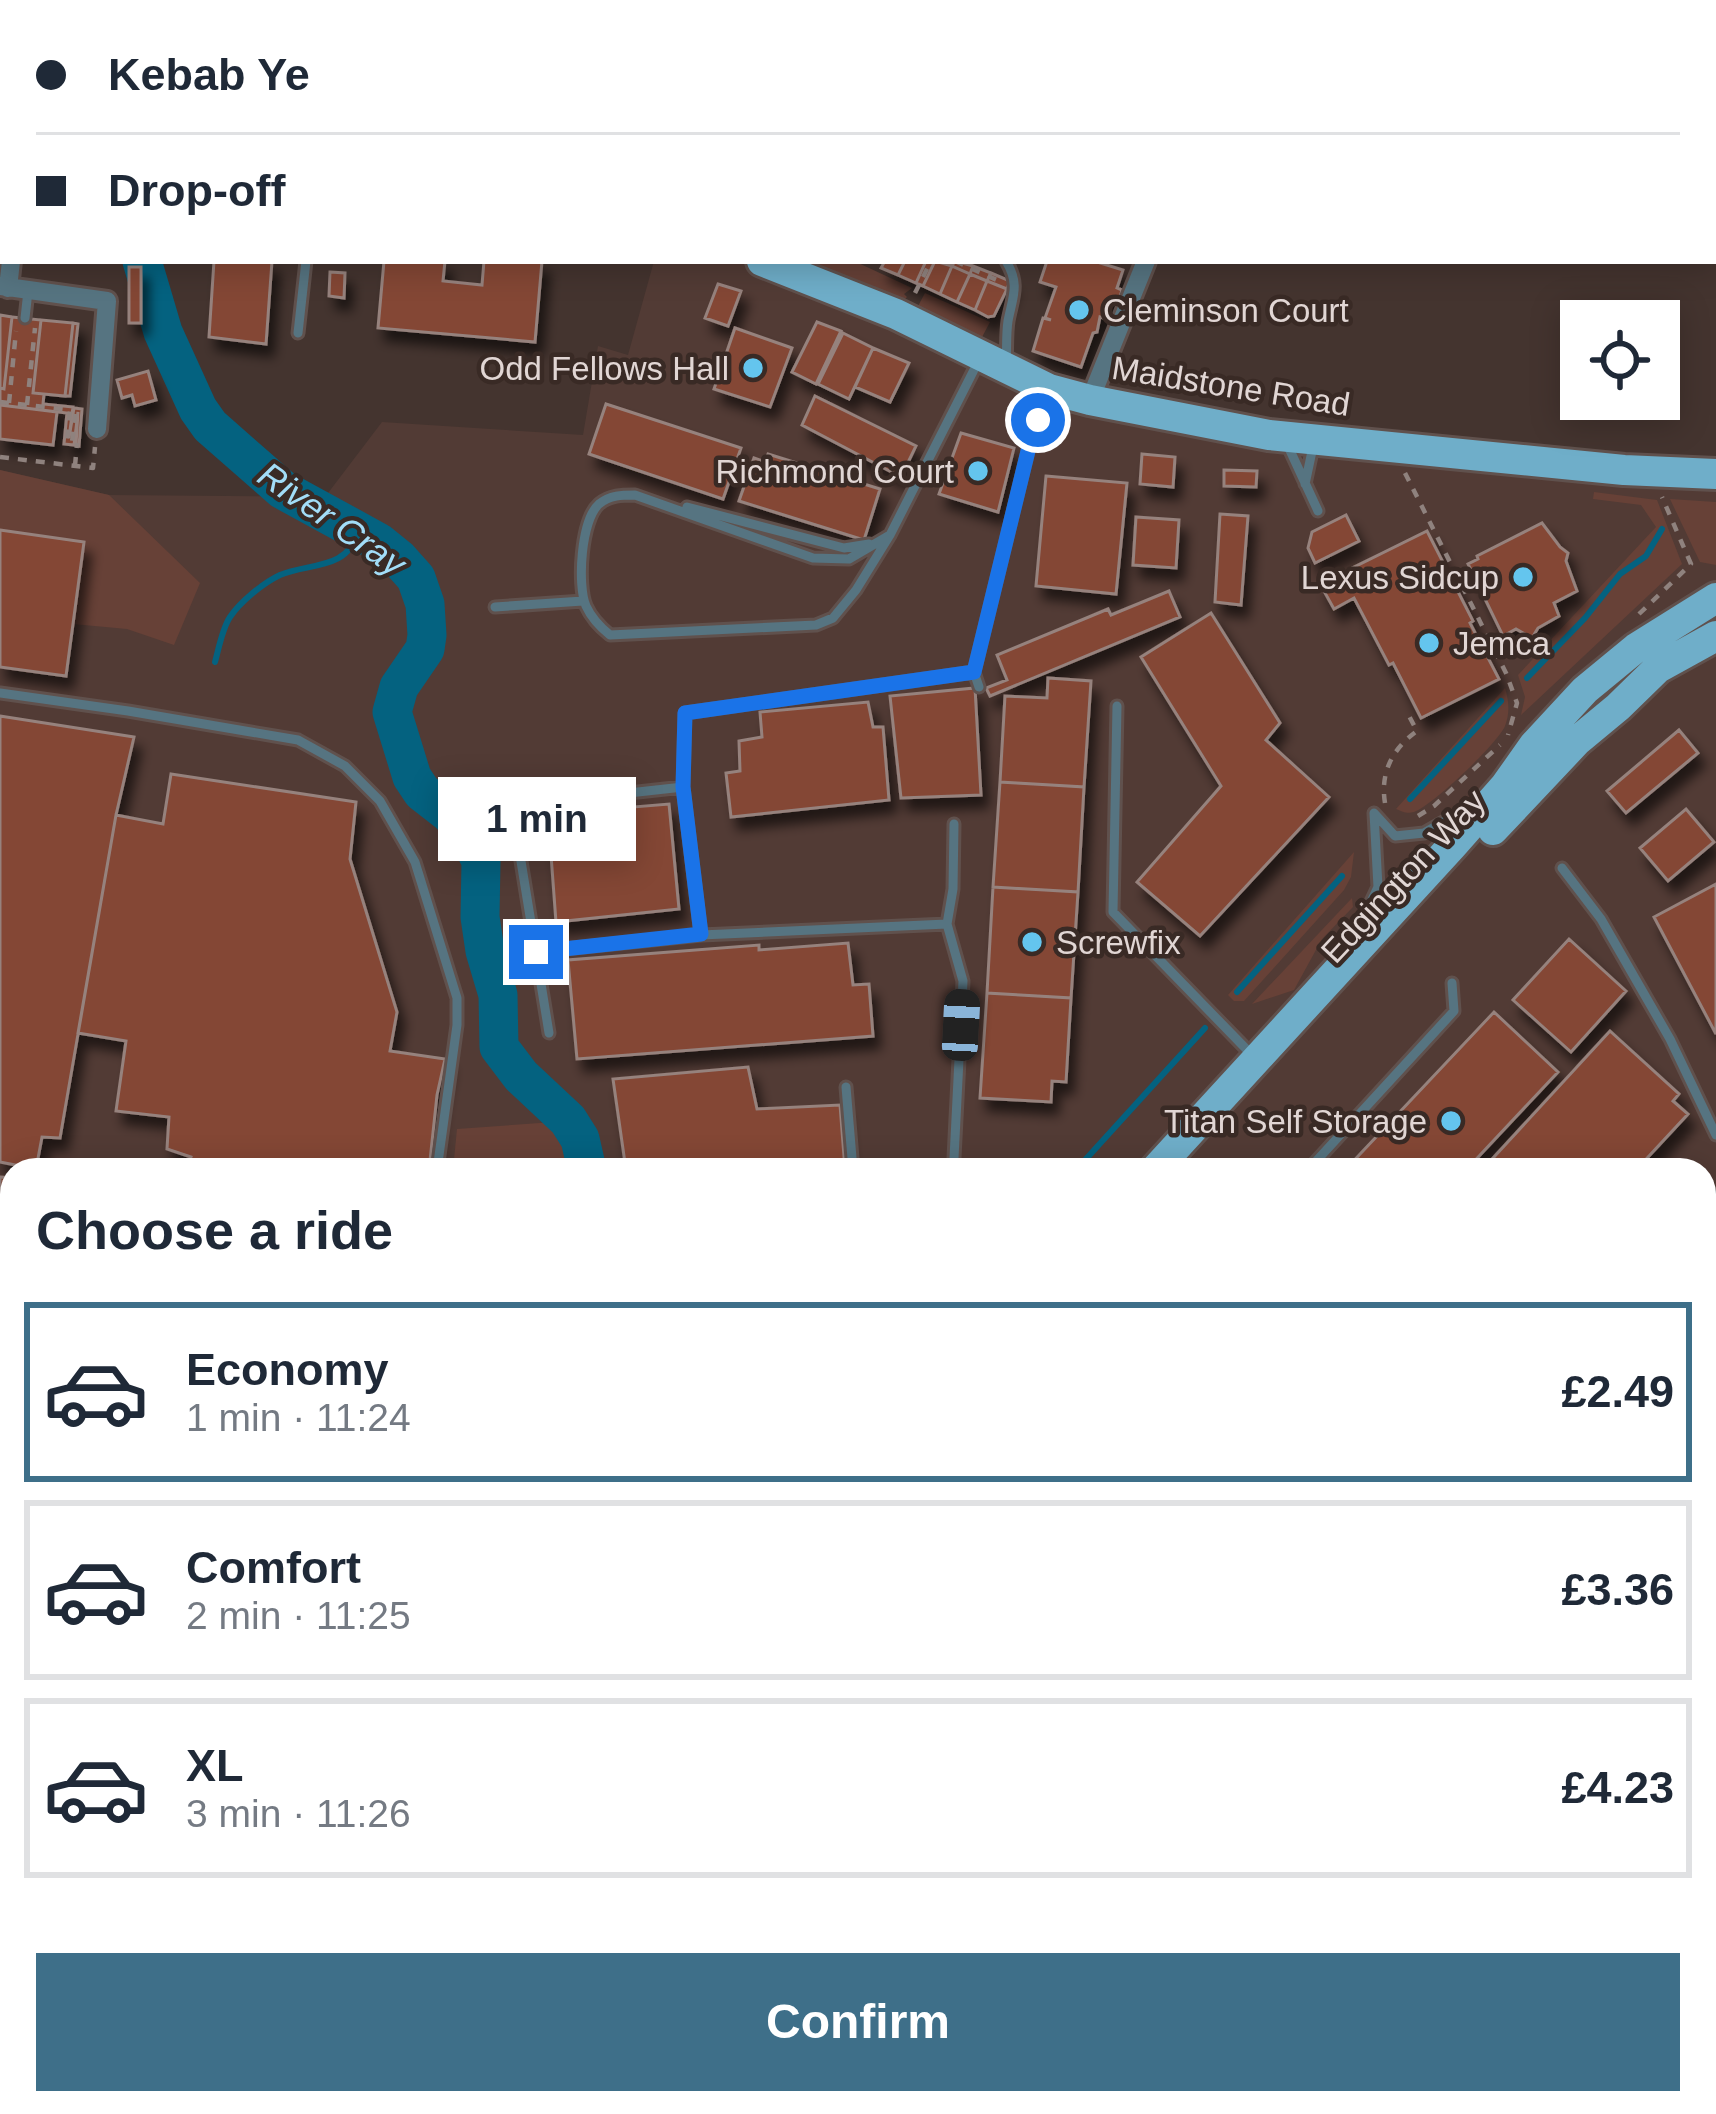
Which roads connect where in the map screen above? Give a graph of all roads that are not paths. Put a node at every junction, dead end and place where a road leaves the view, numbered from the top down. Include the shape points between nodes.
1 (306, 264) edge
2 (770, 264) edge
3 (1008, 264) edge
4 (1145, 264) edge
5 (4, 287) edge
6 (28, 291) junction
7 (26, 322) road end
8 (298, 333) dead end
9 (994, 362) junction
10 (1049, 389) junction
11 (1090, 400) junction
12 (97, 429) road end
13 (1283, 436) junction
14 (1315, 439) junction
15 (1716, 474) edge
16 (1305, 484) junction
17 (635, 495) junction
18 (1318, 511) dead end
19 (890, 535) junction
20 (878, 543) junction
21 (1716, 598) edge
22 (583, 601) junction
23 (495, 608) dead end
24 (1716, 636) edge
25 (974, 672) junction
26 (979, 687) dead end
27 (0, 693) edge
28 (1117, 706) dead end
29 (1524, 757) junction
30 (683, 787) junction
31 (953, 824) dead end
32 (1562, 868) dead end
33 (947, 924) junction
34 (701, 934) junction
35 (536, 952) junction
36 (1340, 970) junction
37 (1452, 983) dead end
38 (548, 1033) dead end
39 (1264, 1066) junction
40 (846, 1087) dead end
41 (1716, 1135) edge
42 (439, 1158) edge
43 (852, 1158) edge
44 (954, 1158) edge
45 (1168, 1158) edge
46 (1190, 1158) edge
47 (1319, 1158) edge

1 - 8 lane
2 - 9 main road, Maidstone Road
3 - 9 lane via 1016,294
4 - 11 street
5 - 6 street
6 - 7 lane
6 - 12 street via 107,301
9 - 10 main road, Maidstone Road
9 - 19 lane
10 - 11 main road, Maidstone Road
10 - 25 lane
11 - 13 main road, Maidstone Road
13 - 14 main road, Maidstone Road
13 - 16 lane
14 - 15 main road, Maidstone Road
14 - 16 lane
16 - 18 lane
17 - 20 lane via 844,548
17 - 20 lane via 813,558 849,560
17 - 22 lane via 597,506 587,523
19 - 20 lane
19 - 22 lane via 833,618 816,625 610,635
21 - 29 main road, Edgington Way via 1585,690
22 - 23 lane
24 - 29 main road, Edgington Way
25 - 26 lane
25 - 30 lane via 685,713
27 - 42 lane via 298,740 345,766 380,801 416,862 457,998
28 - 39 lane via 1113,912
29 - 36 main road, Edgington Way via 1472,839 1453,845
29 - 36 lane via 1424,833 1395,836 1374,813 1378,887
29 - 39 main road, Edgington Way via 1315,1025
30 - 34 lane
30 - 35 lane via 512,806
31 - 33 lane
32 - 41 lane via 1613,939
33 - 34 lane
33 - 44 lane via 963,981
34 - 35 lane
35 - 38 lane
36 - 39 main road, Edgington Way
37 - 47 lane via 1454,1011
39 - 45 main road, Edgington Way
39 - 46 main road, Edgington Way
40 - 43 lane

